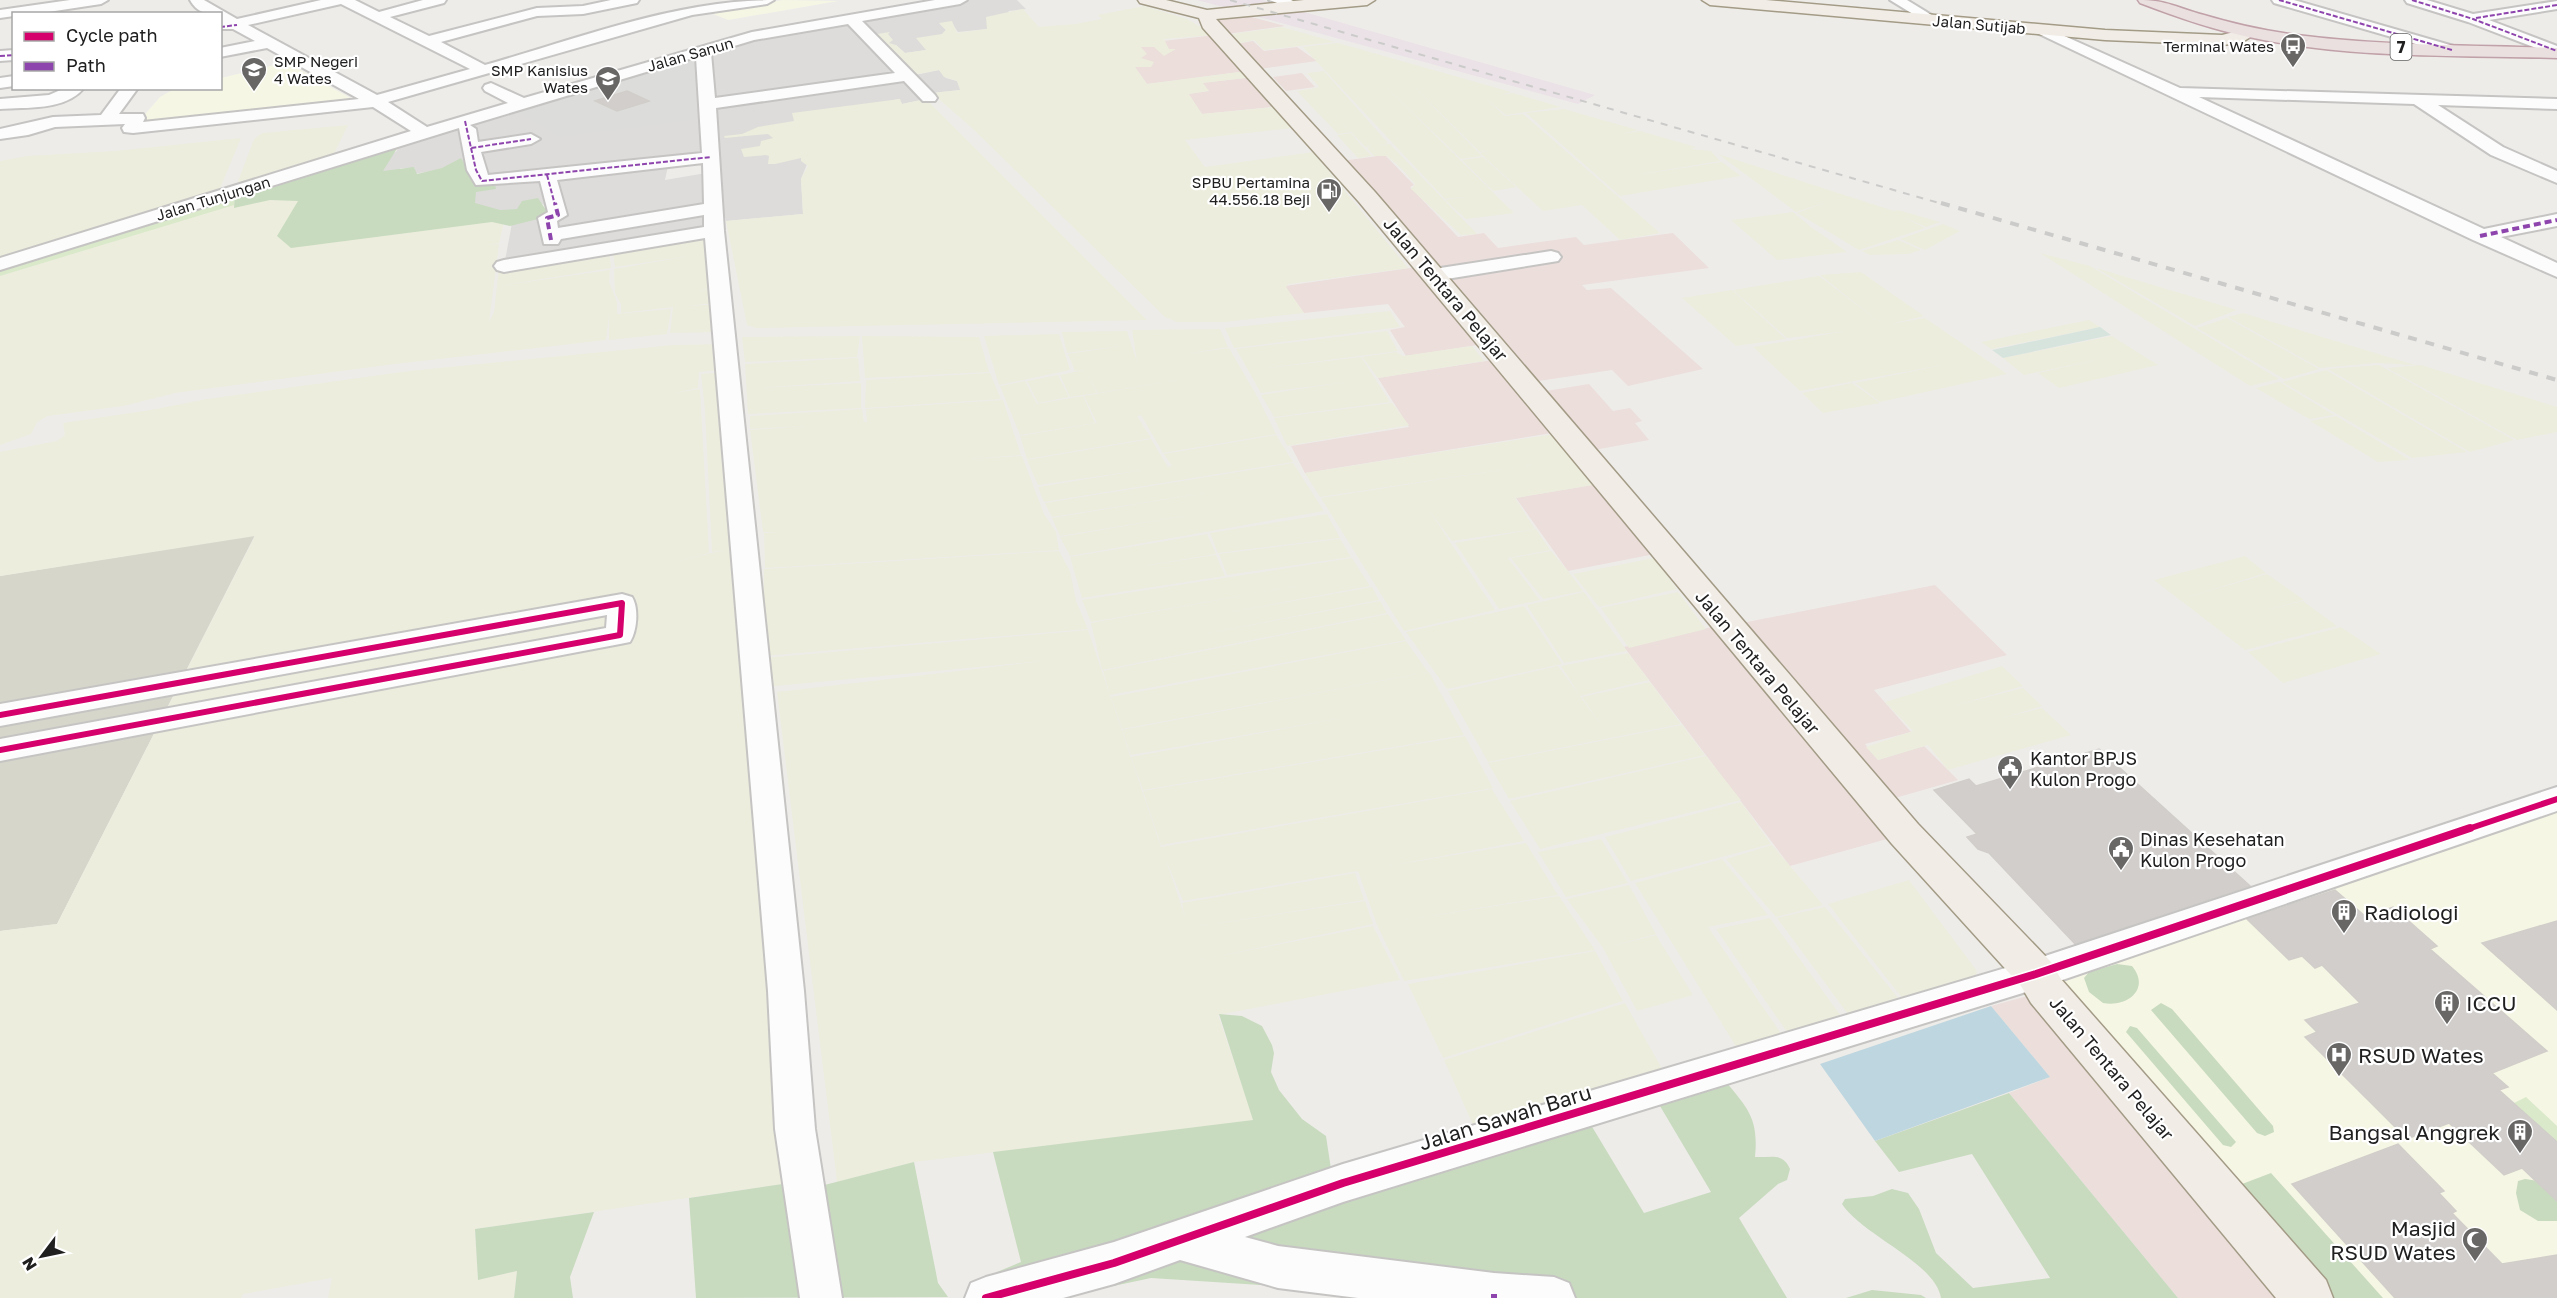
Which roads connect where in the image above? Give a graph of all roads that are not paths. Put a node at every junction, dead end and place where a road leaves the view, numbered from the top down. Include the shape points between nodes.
1 (5, 0) edge
2 (101, 0) edge
3 (214, 0) edge
4 (339, 0) edge
5 (344, 0) edge
6 (439, 0) edge
7 (632, 0) edge
8 (767, 0) edge
9 (960, 0) edge
10 (1146, 0) edge
11 (1276, 0) edge
12 (1367, 0) edge
13 (1710, 0) edge
14 (1897, 0) edge
15 (2146, 0) edge
16 (2279, 0) edge
17 (2412, 0) edge
18 (198, 2) edge
19 (671, 4) dead end
20 (1786, 4) edge
21 (2557, 5) edge
22 (0, 6) edge
23 (1296, 6) junction
24 (84, 8) edge
25 (691, 11) junction
26 (28, 12) edge
27 (214, 12) edge
28 (379, 16) junction
29 (850, 19) junction
30 (2473, 19) junction
31 (1208, 20) junction
32 (1931, 20) junction
33 (229, 26) edge
34 (2040, 29) junction
35 (2246, 33) junction
36 (752, 36) junction
37 (429, 41) junction
38 (269, 43) junction
39 (2452, 50) junction
40 (703, 51) junction
41 (2557, 52) edge
42 (222, 53) edge
43 (482, 69) junction
44 (908, 76) junction
45 (491, 88) dead end
46 (74, 90) edge
47 (128, 90) edge
48 (2173, 92) junction
49 (929, 98) dead end
50 (2417, 99) junction
51 (375, 101) junction
52 (0, 104) edge
53 (523, 104) junction
54 (707, 104) junction
55 (2557, 105) edge
56 (106, 120) junction
57 (465, 121) junction
58 (425, 133) junction
59 (0, 134) edge
60 (531, 138) dead end
61 (471, 148) junction
62 (711, 157) junction
63 (547, 175) junction
64 (2557, 178) edge
65 (714, 220) junction
66 (2557, 220) edge
67 (2480, 236) junction
68 (1551, 257) dead end
69 (0, 264) edge
70 (504, 266) dead end
71 (2557, 271) edge
72 (1434, 275) junction
73 (251, 670) junction
74 (240, 706) junction
75 (0, 715) edge
76 (0, 750) edge
77 (2557, 799) edge
78 (2036, 974) junction
79 (1181, 1240) junction
80 (1494, 1296) edge
81 (821, 1298) edge
82 (986, 1298) edge
83 (1554, 1298) edge
84 (2307, 1298) edge

1 - 22 street
2 - 24 street
3 - 18 street
4 - 33 street
5 - 28 street
6 - 28 street
7 - 37 street via 583,10 537,12
8 - 25 street
9 - 29 street, Jalan Sanun
10 - 31 main road
11 - 23 street
12 - 23 main road
13 - 20 main road, Jalan Sutijab
14 - 32 street
15 - 35 highway, 7 via 2197,20
16 - 39 street
17 - 30 street
18 - 27 street
19 - 25 street
20 - 32 main road, Jalan Sutijab
21 - 30 street
23 - 31 main road via 1227,11
24 - 26 street
25 - 36 street
25 - 43 street
28 - 37 street
29 - 36 street, Jalan Sanun
29 - 44 street
30 - 41 street
31 - 72 main road, Jalan Tentara Pelajar
32 - 34 main road, Jalan Sutijab
33 - 38 street
34 - 35 main road, Jalan Sutijab via 2222,40
34 - 48 street
35 - 39 highway, 7 via 2302,42
36 - 40 street, Jalan Sanun
37 - 43 street
38 - 42 street
38 - 51 street
39 - 41 highway, 7
40 - 53 street, Jalan Sanun
40 - 54 street
43 - 51 street
44 - 49 street
44 - 54 street
45 - 53 street
46 - 52 street via 58,99
47 - 56 street
48 - 50 street
48 - 67 street
50 - 55 street
50 - 64 street via 2506,156
51 - 56 street via 133,128 137,118
51 - 58 street
53 - 57 street, Jalan Sanun
54 - 62 street
56 - 59 street via 53,122
57 - 58 street, Jalan Sanun
57 - 61 street
58 - 69 street, Jalan Tunjungan
60 - 61 street
61 - 63 street via 482,181
62 - 63 street
62 - 65 street
63 - 65 street via 558,215 547,218 551,238
65 - 70 street
65 - 81 street via 784,967 795,1129
66 - 67 street
67 - 71 street
68 - 72 street
72 - 78 main road, Jalan Tentara Pelajar via 1905,834
73 - 74 street
73 - 74 street via 622,603 620,635
73 - 75 street
74 - 76 street
77 - 78 street, Jalan Sawah Baru
78 - 79 street, Jalan Sawah Baru via 1343,1183
78 - 84 main road, Jalan Tentara Pelajar via 2046,991
79 - 80 street via 1278,1267
79 - 82 street, Jalan Sawah Baru
80 - 83 street

